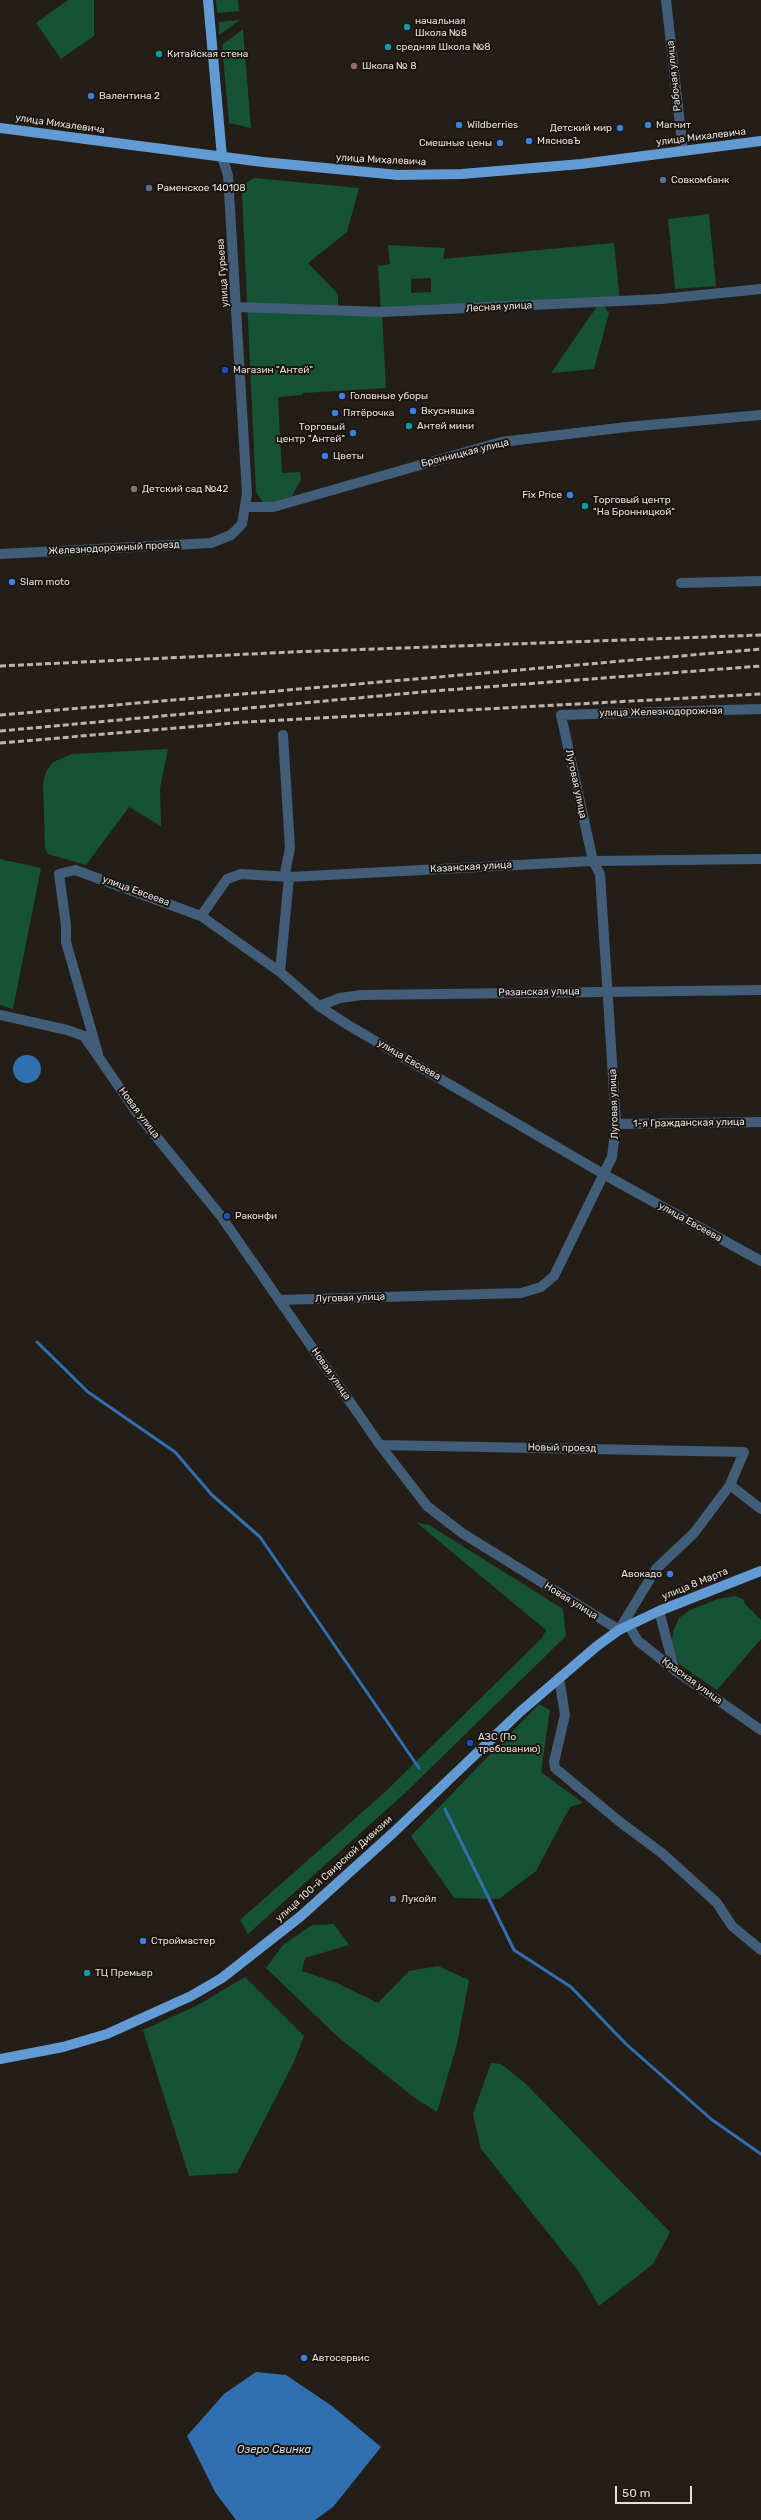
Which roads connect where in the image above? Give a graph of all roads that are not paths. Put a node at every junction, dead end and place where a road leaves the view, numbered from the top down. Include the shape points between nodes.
1 (208, 0) edge
2 (666, 0) edge
3 (0, 128) edge
4 (761, 141) edge
5 (682, 151) junction
6 (222, 157) junction
7 (761, 289) edge
8 (237, 307) junction
9 (761, 415) edge
10 (246, 507) junction
11 (227, 538) joint
12 (0, 554) edge
13 (761, 581) edge
14 (681, 583) dead end
15 (761, 709) edge
16 (561, 715) joint
17 (283, 735) dead end
18 (761, 859) edge
19 (593, 861) junction
20 (289, 877) junction
21 (201, 916) junction
22 (280, 972) junction
23 (761, 990) edge
24 (608, 991) junction
25 (319, 1006) junction
26 (0, 1015) edge
27 (99, 1058) junction
28 (761, 1122) edge
29 (616, 1124) junction
30 (605, 1175) junction
31 (761, 1261) edge
32 (279, 1300) junction
33 (380, 1445) junction
34 (730, 1485) junction
35 (761, 1509) edge
36 (761, 1571) edge
37 (659, 1611) junction
38 (639, 1621) joint
39 (628, 1626) junction
40 (619, 1630) junction
41 (676, 1671) junction
42 (559, 1678) junction
43 (761, 1730) edge
44 (761, 1950) edge
45 (0, 2059) edge

1 - 6 main road, улица Гурьева
2 - 5 street, Рабочая улица
3 - 6 main road, улица Михалевича
4 - 5 main road, улица Михалевича
5 - 6 main road, улица Михалевича via 585,163 454,174 398,175
6 - 8 street, улица Гурьева via 228,175
7 - 8 street, Лесная улица via 634,300 382,312
8 - 10 street, улица Гурьева
9 - 10 street, Бронницкая улица via 501,442 273,507
10 - 11 street, улица Гурьева via 242,524
11 - 12 street, Железнодорожный проезд via 206,544
13 - 14 street
15 - 16 street, улица Железнодорожная
16 - 19 street, Луговая улица
17 - 20 street via 290,848 285,873
18 - 19 street, Казанская улица
19 - 20 street, Казанская улица
19 - 24 street, Луговая улица via 600,874
20 - 21 street, Казанская улица via 247,874 229,877
20 - 22 street
21 - 22 street, улица Евсеева
21 - 27 street, улица Евсеева via 76,870 59,874 66,942
22 - 25 street, улица Евсеева
23 - 24 street, Рязанская улица
24 - 25 street, Рязанская улица via 355,996 340,998
24 - 29 street, Луговая улица
25 - 30 street, улица Евсеева
26 - 27 street, Новая улица via 84,1036
27 - 32 street, Новая улица via 137,1113 220,1216
28 - 29 street, 1-я Гражданская улица
29 - 30 street, Луговая улица via 612,1157
30 - 31 street, улица Евсеева
30 - 32 street, Луговая улица via 556,1273 534,1291 521,1294
32 - 33 street, Новая улица
33 - 34 street, Новый проезд via 744,1452
33 - 40 street, Новая улица via 418,1496 436,1515
34 - 35 street
34 - 40 street via 694,1533 656,1569
36 - 37 main road, улица 8 Марта
37 - 38 main road, улица 8 Марта
37 - 41 street
38 - 39 main road, улица 100-й Свирской Дивизии
39 - 40 main road, улица 100-й Свирской Дивизии
39 - 41 street, Красная улица via 638,1641
40 - 42 main road, улица 100-й Свирской Дивизии
41 - 43 street, Красная улица
42 - 44 street via 565,1714 554,1762 555,1768 663,1854 717,1903 732,1926
42 - 45 main road, улица 100-й Свирской Дивизии via 301,1916 222,1978 191,1996 107,2034 63,2047

